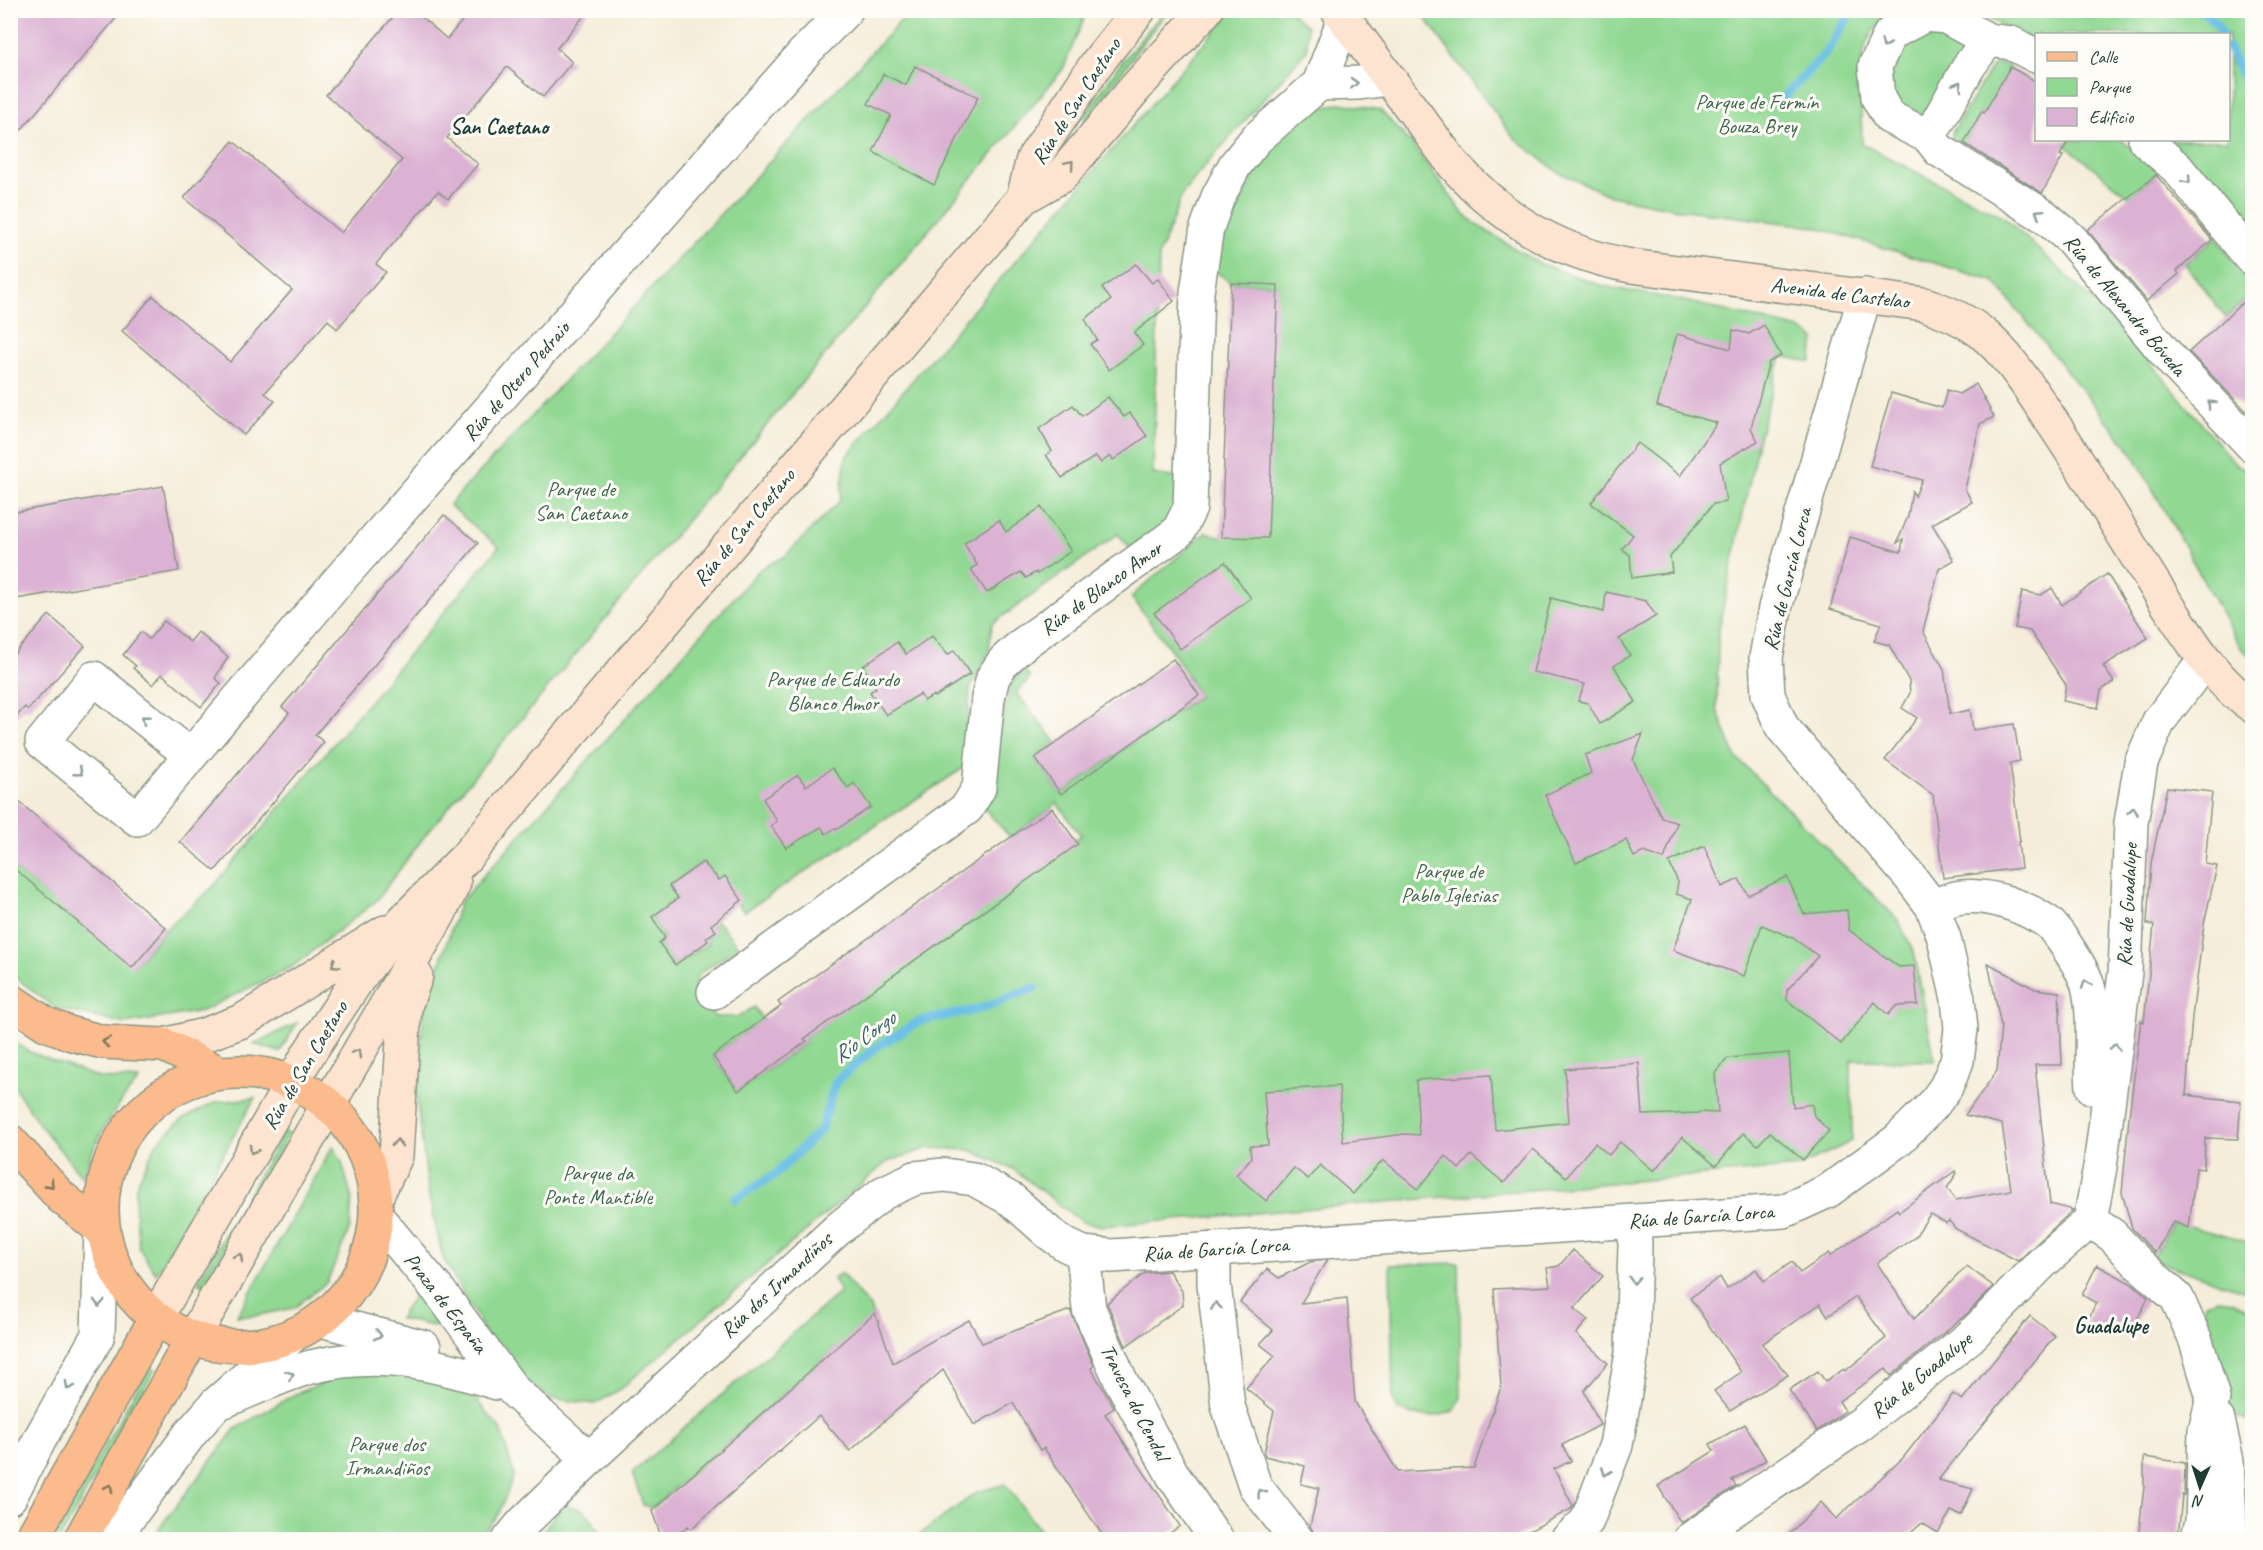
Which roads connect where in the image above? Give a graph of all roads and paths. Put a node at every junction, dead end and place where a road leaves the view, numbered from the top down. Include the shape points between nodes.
1 (846, 10) edge
2 (1116, 10) edge
3 (1139, 10) edge
4 (1180, 10) edge
5 (1206, 10) edge
6 (1341, 15) edge
7 (1988, 40) junction
8 (2035, 55) edge
9 (1097, 63) junction
10 (1388, 78) junction
11 (1319, 84) junction
12 (1138, 85) junction
13 (1929, 138) junction
14 (2146, 141) edge
15 (1023, 198) junction
16 (2253, 259) edge
17 (1865, 295) junction
18 (2253, 445) edge
19 (2205, 660) junction
20 (2253, 706) edge
21 (190, 755) dead end
22 (465, 858) junction
23 (1932, 906) junction
24 (438, 915) junction
25 (402, 922) junction
26 (714, 992) dead end
27 (10, 1000) edge
28 (10, 1020) edge
29 (46, 1024) junction
30 (164, 1045) junction
31 (218, 1072) junction
32 (294, 1082) junction
33 (327, 1103) junction
34 (10, 1141) edge
35 (2100, 1167) junction
36 (376, 1207) junction
37 (1634, 1221) junction
38 (2090, 1221) junction
39 (101, 1229) junction
40 (1214, 1249) junction
41 (1083, 1253) junction
42 (164, 1304) junction
43 (321, 1320) junction
44 (290, 1338) junction
45 (192, 1339) junction
46 (505, 1387) junction
47 (2214, 1398) junction
48 (216, 1404) junction
49 (190, 1434) junction
50 (589, 1459) junction
51 (10, 1497) edge
52 (31, 1539) edge
53 (80, 1539) edge
54 (112, 1539) edge
55 (130, 1539) edge
56 (509, 1539) edge
57 (1217, 1539) edge
58 (1297, 1539) edge
59 (1567, 1539) edge
60 (1689, 1539) edge
61 (2197, 1539) edge
62 (2231, 1539) edge

1 - 21 street, Rúa de Otero Pedraio via 387,525
2 - 9 street
3 - 9 street, Rúa de San Caetano
4 - 12 street, Rúa de San Caetano via 1164,28
5 - 12 street, Rúa de San Caetano
6 - 10 street, Avenida de Castelao
6 - 11 street, Rúa de Blanco Amor
7 - 8 street, Rúa de Alexandre Bóveda via 2011,43
13 -> 7 street
7 -> 13 street, Rúa de Alexandre Bóveda via 1946,17 1925,15 1890,34 1875,66 1878,98 1889,117
9 - 15 street, Rúa de San Caetano via 1033,159
11 -> 10 street
10 - 17 street, Avenida de Castelao via 1470,184 1509,216 1565,248 1631,266
11 - 26 street, Rúa de Blanco Amor via 1256,139 1235,165 1207,228 1197,292 1190,508 1178,532 1004,661 993,677 979,788 968,808
15 -> 12 street, Rúa de San Caetano via 1060,176
18 -> 13 street, Rúa de Alexandre Bóveda via 2172,361 2071,238 2044,216 1939,150
14 -> 16 street via 2177,168
15 - 22 street, Rúa de San Caetano
17 - 19 street, Avenida de Castelao via 1944,310 1982,333 2001,351 2067,444
17 - 23 street, Rúa de García Lorca via 1775,608 1767,658 1768,695 1782,727
19 - 20 street, Avenida de Castelao via 2221,680
35 -> 19 street, Rúa de Guadalupe via 2125,973 2131,823 2141,763 2159,721
22 - 24 street, Rúa de San Caetano
22 - 25 street, Rúa de San Caetano
35 -> 23 street, Rúa de Guadalupe via 2088,986 2072,954 2048,922 2007,903 1961,897
23 - 37 street, Rúa de García Lorca via 1944,938 1961,1029 1957,1061 1933,1105 1898,1140 1828,1191 1784,1211
33 -> 24 street, Rúa de San Caetano
36 -> 24 street via 396,1156 405,1006
25 -> 30 street via 242,1021
25 - 32 street, Rúa de San Caetano via 358,979
27 - 29 main road
28 - 29 main road
30 -> 29 main road via 103,1042
30 - 31 main road
31 - 32 main road, Praza de España via 266,1073
31 - 39 main road, Praza de España via 168,1089 125,1128 104,1171
32 - 33 main road, Praza de España
32 -> 42 street, Rúa de San Caetano
33 - 36 main road, Praza de España via 350,1127 364,1155
45 -> 33 street, Rúa de San Caetano
34 -> 39 main road via 61,1197
35 - 38 street, Rúa de Guadalupe
36 - 43 main road, Praza de España via 367,1260 351,1290
36 - 46 street, Praza de España via 440,1291
37 - 40 street, Rúa de García Lorca
37 -> 59 street via 1632,1353 1616,1444 1587,1521
38 - 47 street via 2112,1234 2177,1298
38 - 60 street, Rúa de Guadalupe via 2043,1262 1970,1337 1861,1424
39 - 42 main road, Praza de España via 117,1277
39 -> 51 street via 98,1335
40 - 41 street, Rúa de García Lorca via 1112,1256
58 -> 40 street via 1255,1486 1228,1406 1214,1284
41 - 50 street, Rúa dos Irmandiños via 1049,1233 1012,1200 974,1179 944,1175 915,1178 883,1193 838,1229
41 - 57 street, Travesa do Cendal via 1089,1309 1121,1381 1174,1477
42 - 45 main road, Praza de España
42 - 52 main road
43 - 44 main road, Praza de España
43 -> 46 street, Praza de España via 423,1347
44 - 45 main road, Praza de España via 257,1346 210,1345
44 - 48 street
53 -> 45 main road
48 -> 46 street, Praza de España via 309,1368 354,1359 440,1366
46 - 50 street, Praza de España
47 - 61 street via 2205,1431 2202,1521
47 - 62 street via 2226,1452
48 - 49 street
49 - 54 street
49 - 55 street
50 - 56 street, Rúa dos Irmandiños

